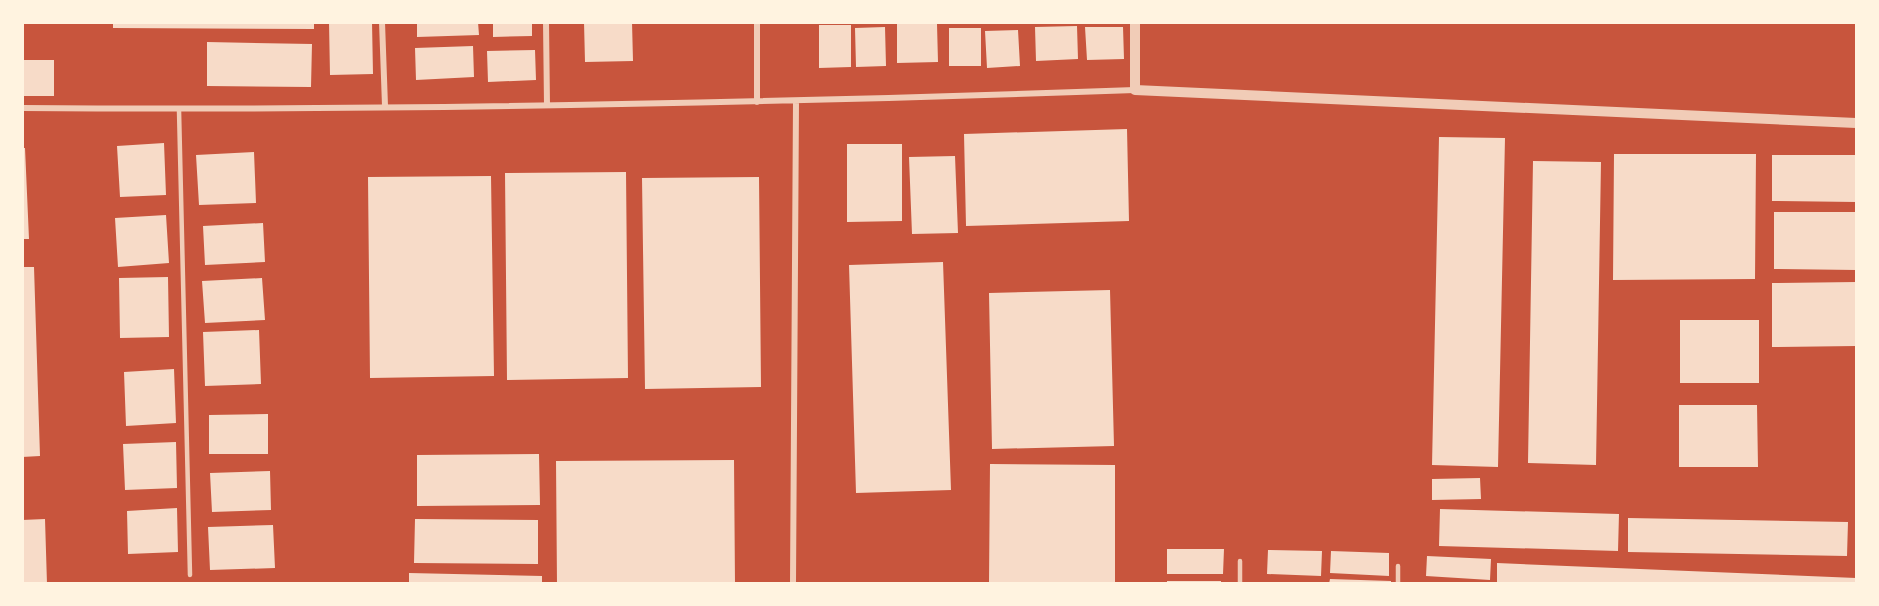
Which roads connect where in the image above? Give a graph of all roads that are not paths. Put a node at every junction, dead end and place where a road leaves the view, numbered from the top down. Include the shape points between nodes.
1 (382, 22) edge
2 (546, 22) edge
3 (757, 22) edge
4 (1135, 22) edge
5 (1135, 90) junction
6 (757, 102) junction
7 (796, 102) junction
8 (547, 105) junction
9 (385, 106) junction
10 (22, 108) edge
11 (179, 110) junction
12 (1857, 123) edge
13 (1240, 561) dead end
14 (1398, 566) dead end
15 (190, 575) dead end
16 (793, 584) edge
17 (1240, 584) edge
18 (1398, 584) edge

1 - 9 street
2 - 8 street
3 - 6 street
4 - 5 street
5 - 7 street
5 - 12 street
6 - 7 street
6 - 8 street
7 - 16 street
8 - 9 street
9 - 11 street
10 - 11 street
11 - 15 lane
13 - 17 lane
14 - 18 lane

